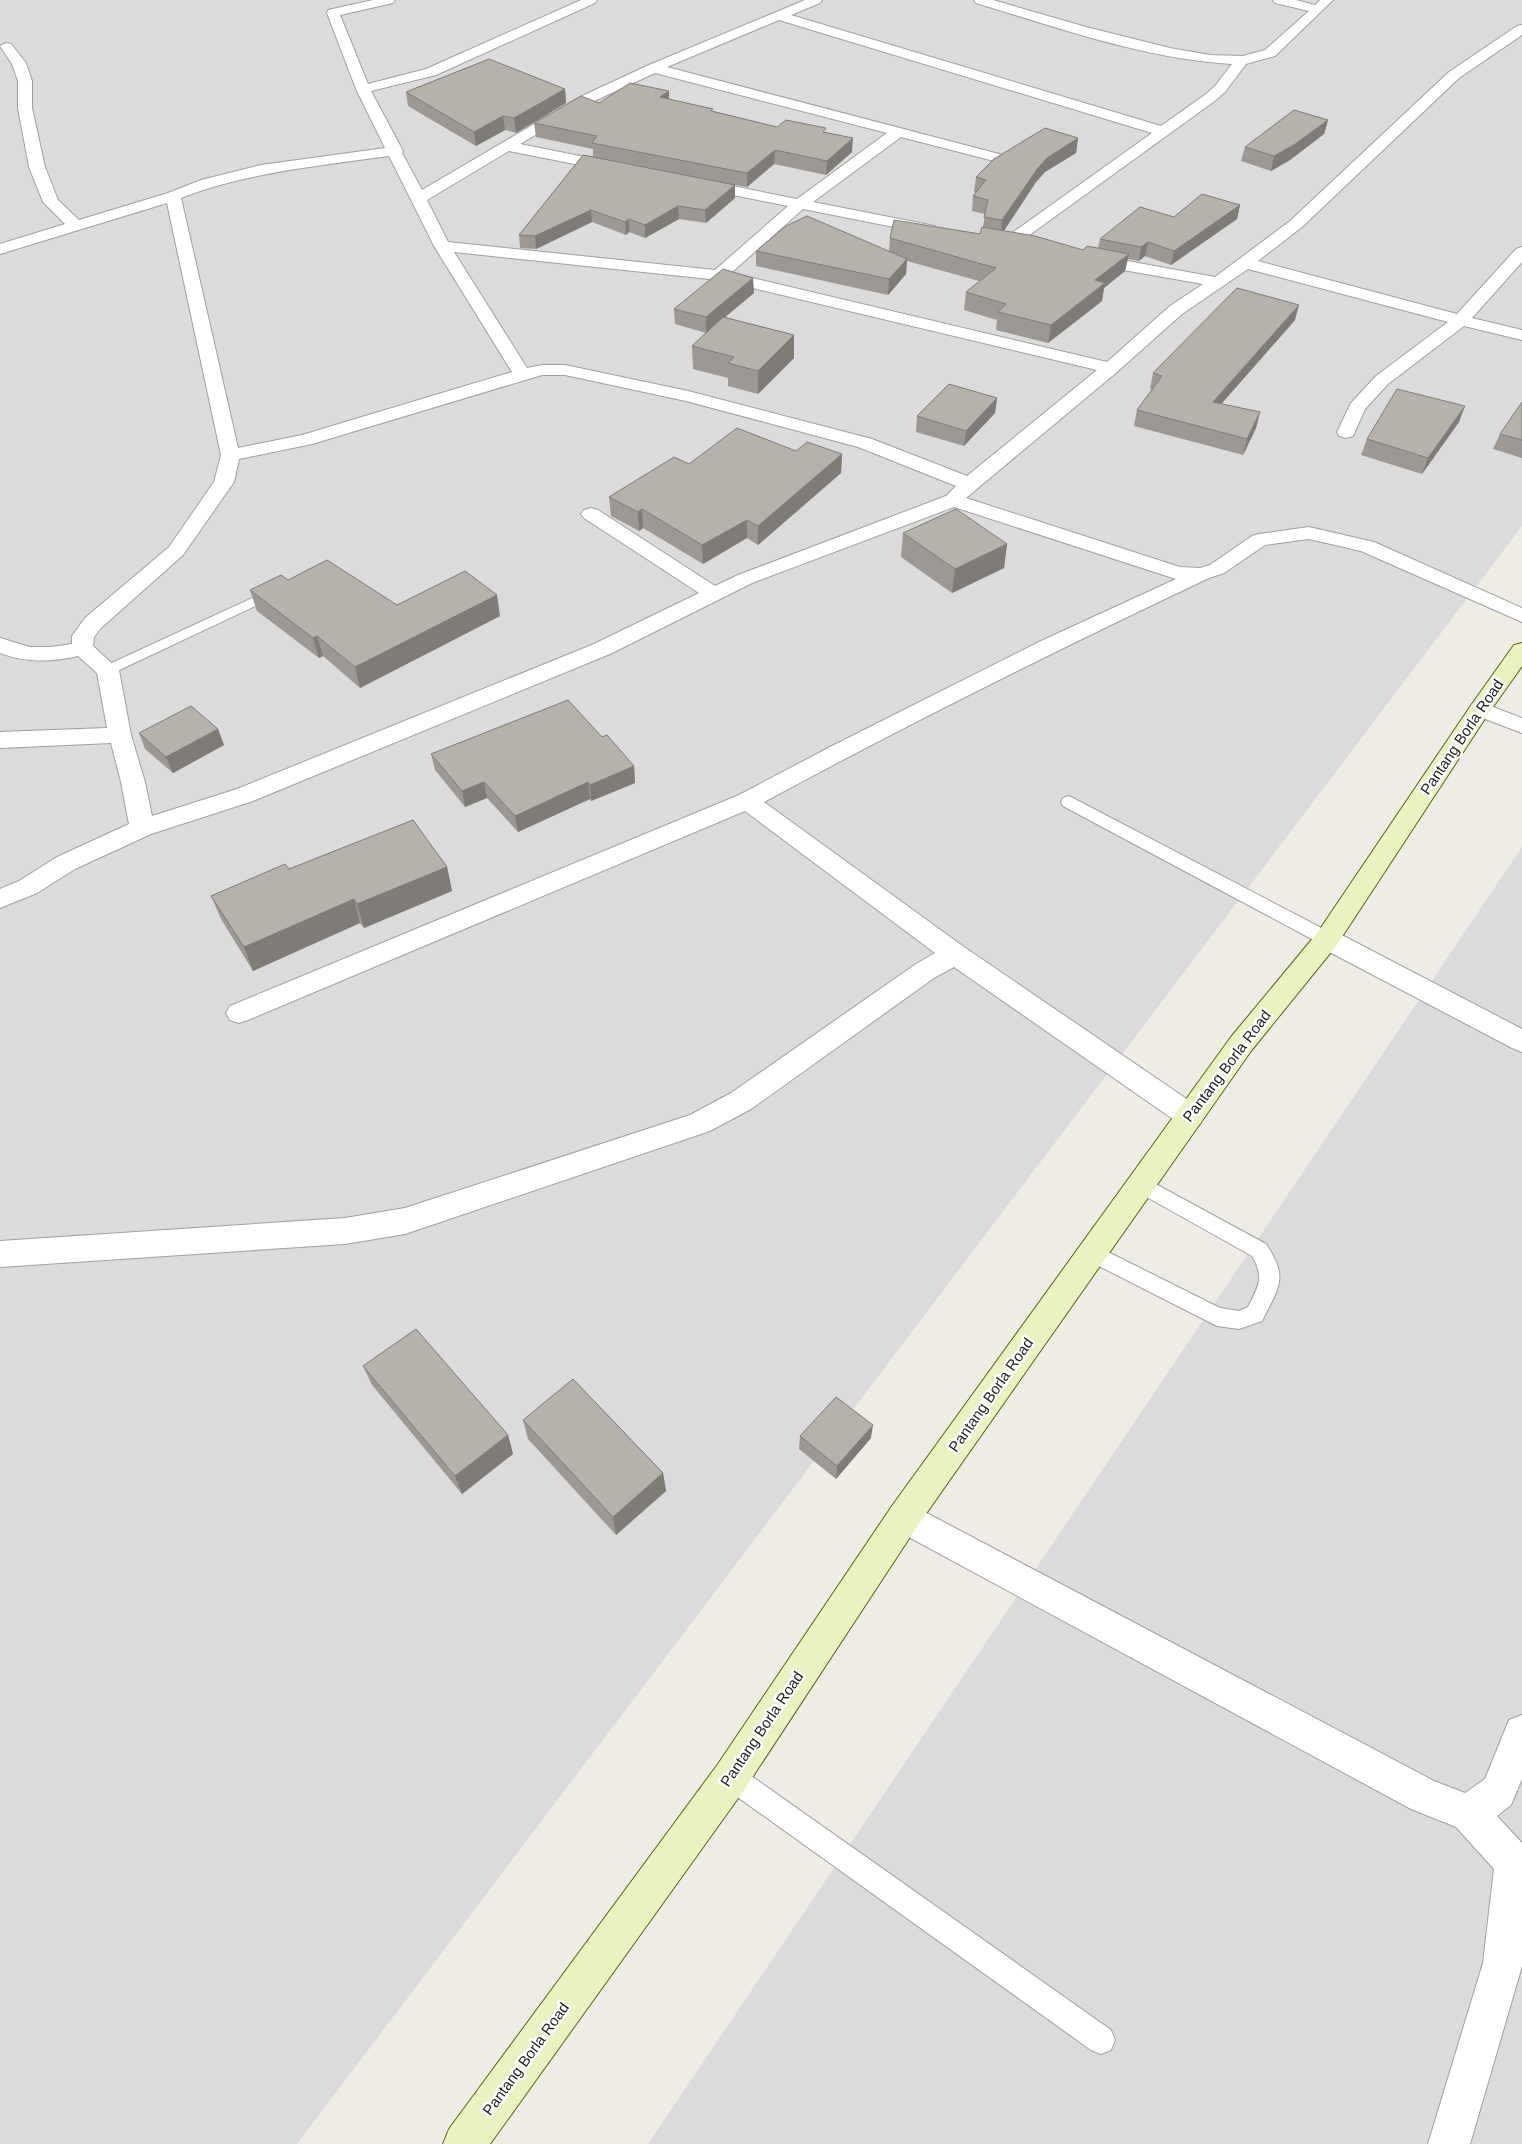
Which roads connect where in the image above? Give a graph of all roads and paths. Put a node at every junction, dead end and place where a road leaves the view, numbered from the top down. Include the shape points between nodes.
1 (389, 0) edge
2 (591, 0) edge
3 (816, 0) edge
4 (980, 0) edge
5 (1279, 0) edge
6 (1323, 4) edge
7 (329, 6) edge
8 (779, 16) junction
9 (1522, 29) edge
10 (6, 47) dead end
11 (1241, 61) junction
12 (654, 68) junction
13 (363, 89) junction
14 (1161, 131) junction
15 (898, 132) junction
16 (507, 146) junction
17 (396, 151) junction
18 (998, 158) edge
19 (634, 171) edge
20 (683, 181) edge
21 (173, 196) junction
22 (419, 198) junction
23 (800, 204) junction
24 (76, 226) junction
25 (942, 232) edge
26 (988, 240) edge
27 (1007, 244) junction
28 (442, 246) junction
29 (1026, 247) edge
30 (0, 249) edge
31 (1522, 252) edge
32 (1074, 256) edge
33 (1246, 263) junction
34 (719, 275) junction
35 (1217, 282) junction
36 (1460, 320) junction
37 (1522, 335) edge
38 (1112, 368) junction
39 (522, 374) junction
40 (1346, 432) dead end
41 (230, 455) junction
42 (969, 484) junction
43 (953, 500) junction
44 (591, 514) dead end
45 (1202, 574) junction
46 (288, 586) edge
47 (714, 594) junction
48 (1522, 616) edge
49 (0, 645) edge
50 (82, 648) junction
51 (1522, 650) edge
52 (108, 670) junction
53 (1480, 710) junction
54 (1522, 726) edge
55 (120, 735) junction
56 (0, 740) edge
57 (747, 801) junction
58 (1068, 802) dead end
59 (142, 828) junction
60 (0, 899) edge
61 (1327, 939) junction
62 (955, 954) junction
63 (239, 1013) dead end
64 (1522, 1041) edge
65 (1190, 1116) junction
66 (1142, 1184) junction
67 (1092, 1253) junction
68 (0, 1254) edge
69 (904, 1517) junction
70 (1522, 1733) edge
71 (731, 1777) junction
72 (1469, 1813) junction
73 (1101, 2040) dead end
74 (464, 2144) edge
75 (1449, 2144) edge

1 - 7 street
2 - 13 street via 431,72
3 - 8 street
4 - 11 street via 1152,48 1201,58
5 - 6 street
6 - 11 street via 1266,56
7 - 13 street
8 - 12 street
8 - 14 street
9 - 33 street via 1454,75 1302,218
10 - 24 street via 19,63 25,81 25,108 37,168 51,202
11 - 14 street via 1215,94
12 - 15 street
12 - 16 street via 584,100
13 - 17 street
14 - 27 street
15 - 18 street
15 - 23 street
16 - 19 street
16 - 22 street
17 - 21 street via 261,170 206,183
17 - 22 street
20 - 23 street
21 - 24 street
21 - 41 street
22 - 28 street
23 - 25 street
23 - 34 street
24 - 30 street
26 - 27 street
27 - 29 street
28 - 34 street
28 - 39 street
31 - 36 street
32 - 35 street
33 - 35 street
33 - 36 street
34 - 38 street
35 - 38 street via 1176,310
36 - 37 street
36 - 40 street via 1382,380 1357,407
38 - 42 street
39 - 41 street via 305,440
39 - 42 street via 565,370 688,396 865,443
41 - 50 street via 224,482 176,550 93,623 83,636
42 - 43 street
43 - 45 street via 1178,573
43 - 47 street via 744,579
44 - 47 street
45 - 48 street via 1217,569 1259,540 1309,533 1367,546
45 - 57 street via 1049,646
46 - 52 lane
47 - 59 street via 602,649 245,795
49 - 50 street via 39,656
50 - 52 street
51 - 53 street, Pantang Borla Road
52 - 55 street
53 - 54 street
53 - 61 street, Pantang Borla Road
55 - 56 street
55 - 59 street via 134,782
57 - 62 street
57 - 63 street
58 - 61 lane
59 - 60 street via 66,863 28,887
61 - 64 street
61 - 65 street, Pantang Borla Road via 1241,1044
62 - 65 street
62 - 68 street via 925,971 741,1101 700,1123 405,1221 345,1231
65 - 66 street, Pantang Borla Road
66 - 67 street, Pantang Borla Road
66 - 67 lane via 1259,1250 1270,1265 1271,1280 1256,1314 1239,1320 1217,1317
67 - 69 street, Pantang Borla Road
69 - 71 street, Pantang Borla Road
69 - 72 street via 1424,1796
70 - 72 street via 1498,1792
71 - 73 lane
71 - 74 street, Pantang Borla Road
72 - 75 street via 1514,1863 1504,1963

